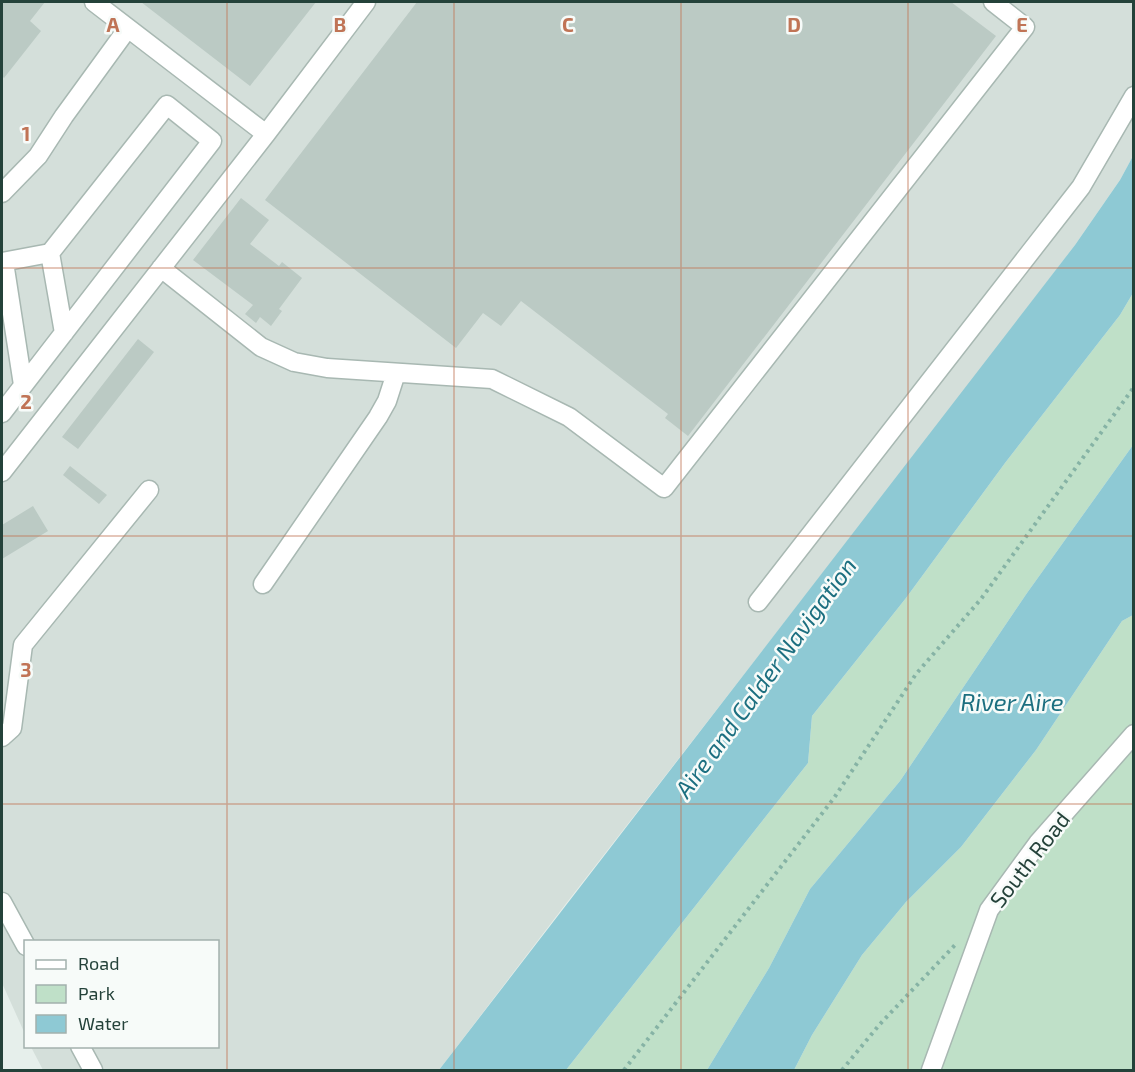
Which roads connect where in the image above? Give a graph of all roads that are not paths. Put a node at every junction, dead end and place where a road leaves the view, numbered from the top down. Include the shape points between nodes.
1 (94, 2) edge
2 (366, 2) edge
3 (993, 2) edge
4 (128, 28) junction
5 (1134, 96) edge
6 (266, 134) junction
7 (2, 193) edge
8 (50, 253) junction
9 (3, 262) edge
10 (161, 268) junction
11 (64, 333) junction
12 (396, 373) junction
13 (23, 385) junction
14 (2, 413) edge
15 (2, 472) edge
16 (148, 490) dead end
17 (263, 584) dead end
18 (758, 602) dead end
19 (1134, 734) edge
20 (2, 737) edge
21 (2, 902) edge
22 (24, 942) edge
23 (81, 1048) edge
24 (93, 1071) edge
25 (932, 1071) edge

1 - 4 lane
2 - 6 lane
3 - 12 lane via 1026,27 664,488 569,417 492,379
4 - 6 lane
4 - 7 lane via 38,156
5 - 18 lane via 1081,187
6 - 10 lane
8 - 9 lane
8 - 11 lane
8 - 11 lane via 167,105 213,141
9 - 13 lane
10 - 12 lane via 261,347 294,362
10 - 15 lane
11 - 13 lane
12 - 17 lane via 378,417
13 - 14 lane
16 - 20 lane via 23,645 12,728
19 - 25 lane, South Road via 1038,843 989,910
21 - 22 lane
23 - 24 lane

